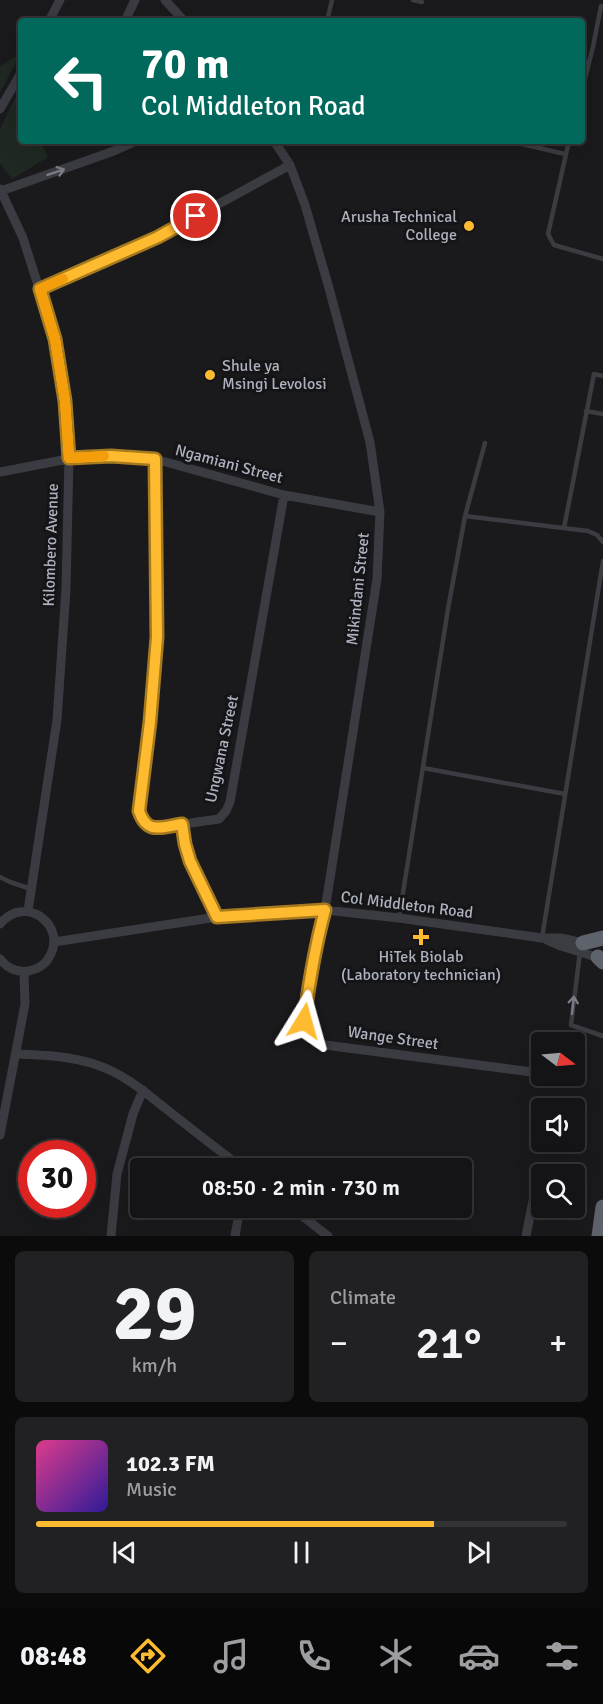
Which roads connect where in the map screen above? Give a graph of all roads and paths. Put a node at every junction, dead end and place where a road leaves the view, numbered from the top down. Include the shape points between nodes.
1 (60, 0) edge
2 (135, 0) edge
3 (165, 0) edge
4 (332, 0) edge
5 (413, 0) edge
6 (422, 2) dead end
7 (601, 6) dead end
8 (51, 18) edge
9 (126, 18) edge
10 (181, 18) edge
11 (328, 18) edge
12 (18, 78) edge
13 (585, 78) edge
14 (0, 109) edge
15 (129, 144) edge
16 (276, 144) edge
17 (523, 144) edge
18 (568, 144) edge
19 (565, 153) junction
20 (290, 165) junction
21 (1, 190) edge
22 (603, 259) edge
23 (40, 289) junction
24 (603, 376) edge
25 (586, 411) junction
26 (603, 414) edge
27 (485, 443) dead end
28 (69, 458) junction
29 (155, 459) junction
30 (0, 472) edge
31 (284, 495) junction
32 (380, 512) junction
33 (465, 516) junction
34 (564, 528) junction
35 (603, 542) edge
36 (603, 561) edge
37 (423, 768) junction
38 (565, 794) junction
39 (182, 824) junction
40 (0, 877) edge
41 (31, 889) junction
42 (325, 910) junction
43 (28, 911) junction
44 (217, 917) junction
45 (399, 918) junction
46 (0, 924) edge
47 (542, 938) junction
48 (603, 938) edge
49 (54, 942) junction
50 (581, 947) junction
51 (568, 948) junction
52 (602, 958) edge
53 (0, 959) edge
54 (24, 972) junction
55 (603, 1036) edge
56 (16, 1054) junction
57 (531, 1072) edge
58 (143, 1090) junction
59 (0, 1135) edge
60 (230, 1158) edge
61 (603, 1207) edge
62 (531, 1211) edge
63 (238, 1218) edge
64 (305, 1218) edge
65 (111, 1236) edge
66 (235, 1236) edge
67 (328, 1236) edge
68 (526, 1236) edge
69 (599, 1236) edge

1 - 8 street
2 - 9 street
3 - 10 street
4 - 11 lane
5 - 6 lane
7 - 13 lane
12 - 14 street
21 -> 15 street
16 - 20 street, Mikindani Street
17 - 19 lane
18 - 19 lane
19 - 22 lane via 548,234 554,245
20 - 23 street via 158,237
20 - 32 street, Mikindani Street via 308,215 370,442
21 - 23 street, Kilombero Avenue
23 - 28 street, Kilombero Avenue via 55,339
24 - 25 lane via 594,374
25 - 26 lane
25 - 34 lane
27 - 33 lane
28 - 29 street, Ngamiani Street
28 - 30 street, Ngamiani Street
28 - 41 street, Kilombero Avenue via 57,720
29 - 31 street, Ngamiani Street
29 - 39 street, Ungwana Street via 157,637 139,811 147,825 156,828
31 - 32 street, Ngamiani Street
31 - 39 street, Ungwana Street via 230,802 219,819
32 - 42 street, Mikindani Street via 377,579
33 - 34 lane
33 - 37 lane
34 - 35 lane via 588,531
36 - 38 lane
37 - 38 lane
37 - 45 lane
38 - 47 lane
39 - 44 street via 190,861
40 - 41 lane
41 - 43 street, Kilombero Avenue
42 - 44 street, Col Middleton Road
42 - 45 street, Col Middleton Road
42 - 57 street, Wange Street via 304,1021 310,1037 325,1045
43 - 46 street via 9,915
43 - 49 street via 50,925
44 - 49 street, Col Middleton Road
45 - 47 street, Col Middleton Road
47 - 50 street, Col Middleton Road via 561,938
47 - 51 street, Col Middleton Road
48 - 50 highway
49 - 54 street via 45,963
50 - 51 street
50 - 52 street, Col Middleton Road
55 -> 50 lane via 571,1025
51 - 52 street, Col Middleton Road
53 - 54 street via 8,967
54 - 56 street via 25,1004
56 - 58 street via 77,1059 117,1074
56 - 59 street
58 - 60 street
58 - 65 street via 132,1114 117,1174
61 - 69 highway
62 - 68 street
63 - 66 street
64 - 67 street

